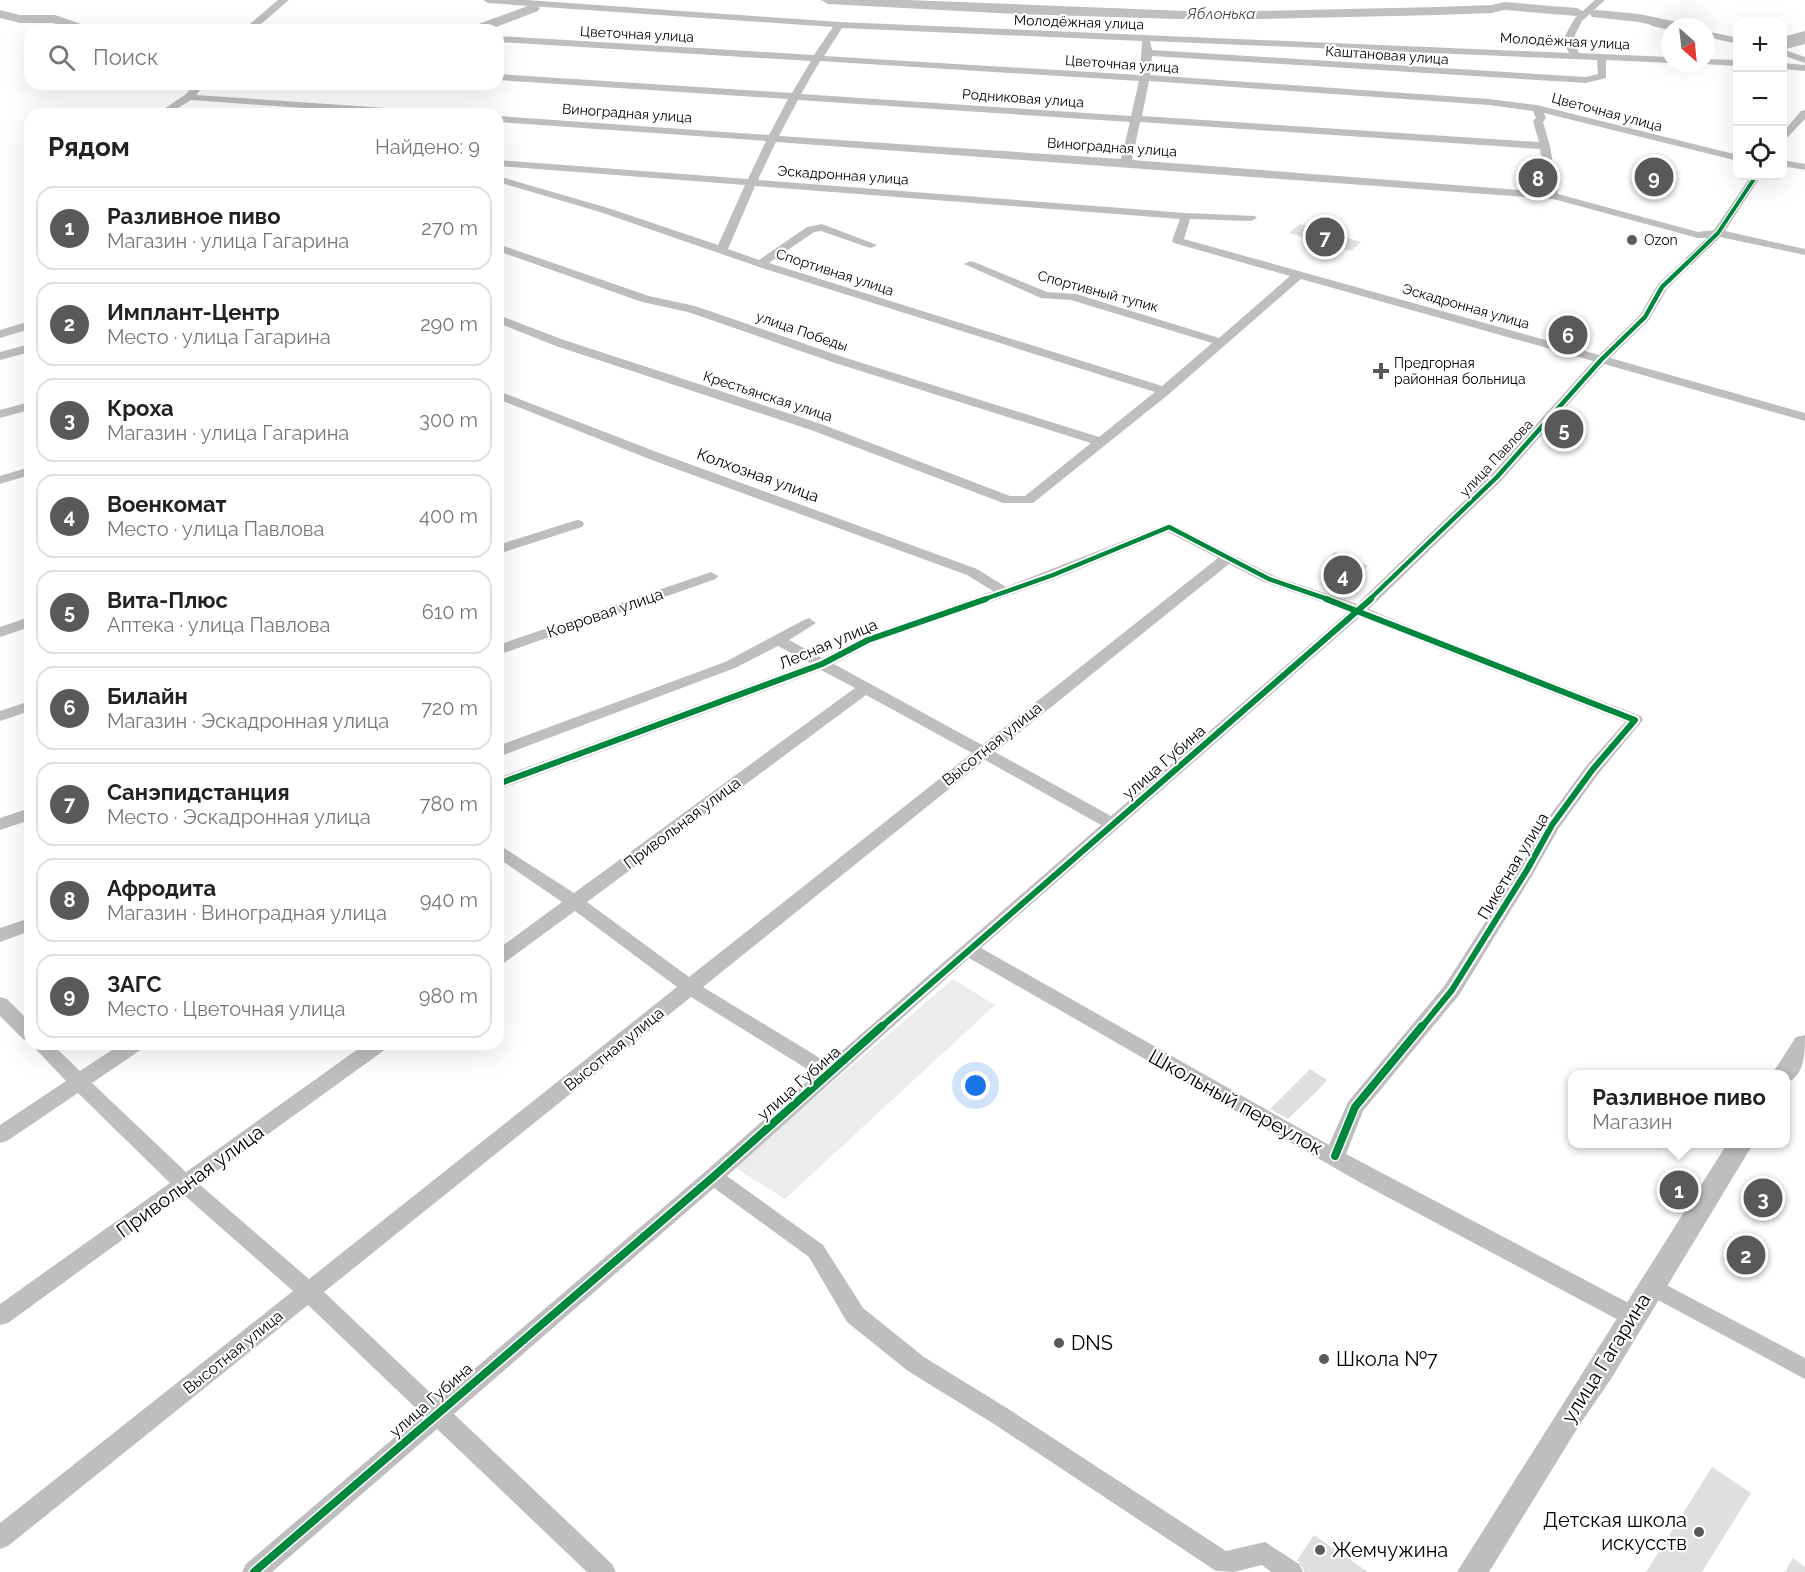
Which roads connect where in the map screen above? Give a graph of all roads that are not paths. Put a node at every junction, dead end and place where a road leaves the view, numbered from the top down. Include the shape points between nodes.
1 (284, 0) edge
2 (488, 0) edge
3 (1600, 0) edge
4 (255, 24) edge
5 (1655, 24) dead end
6 (839, 25) junction
7 (1661, 25) edge
8 (1805, 34) edge
9 (1715, 36) edge
10 (1145, 38) junction
11 (504, 39) edge
12 (1733, 39) edge
13 (1787, 39) edge
14 (1148, 53) junction
15 (1787, 54) edge
16 (1575, 55) junction
17 (1600, 56) junction
18 (816, 58) junction
19 (1661, 59) edge
20 (1805, 60) edge
21 (1715, 62) edge
22 (1733, 63) edge
23 (1787, 66) edge
24 (1805, 68) edge
25 (504, 77) edge
26 (1145, 78) junction
27 (195, 90) edge
28 (796, 96) junction
29 (189, 97) junction
30 (174, 108) edge
31 (345, 108) edge
32 (1537, 108) junction
33 (1805, 113) edge
34 (504, 119) edge
35 (1134, 119) junction
36 (1787, 134) edge
37 (774, 139) junction
38 (1545, 146) junction
39 (1733, 158) edge
40 (1126, 163) junction
41 (504, 164) edge
42 (1787, 164) edge
43 (1805, 167) edge
44 (1753, 180) edge
45 (504, 181) edge
46 (750, 182) junction
47 (1553, 196) junction
48 (1186, 216) junction
49 (1251, 218) dead end
50 (1718, 233) junction
51 (871, 245) dead end
52 (504, 249) edge
53 (721, 251) junction
54 (1805, 252) edge
55 (760, 264) junction
56 (970, 264) dead end
57 (1300, 274) junction
58 (504, 321) edge
59 (24, 327) edge
60 (0, 334) edge
61 (1220, 342) junction
62 (24, 350) edge
63 (0, 356) edge
64 (1601, 360) junction
65 (1164, 392) junction
66 (504, 397) edge
67 (24, 408) edge
68 (0, 414) edge
69 (1805, 417) edge
70 (1098, 441) junction
71 (24, 473) edge
72 (0, 480) edge
73 (576, 524) dead end
74 (504, 548) edge
75 (1226, 558) junction
76 (711, 576) dead end
77 (1004, 591) junction
78 (1359, 610) junction
79 (809, 623) dead end
80 (24, 624) edge
81 (0, 632) edge
82 (779, 640) junction
83 (504, 648) edge
84 (822, 664) junction
85 (865, 687) junction
86 (24, 708) edge
87 (0, 716) edge
88 (504, 750) edge
89 (982, 752) junction
90 (504, 782) edge
91 (24, 816) edge
92 (0, 824) edge
93 (1113, 824) junction
94 (504, 854) edge
95 (575, 902) junction
96 (24, 926) edge
97 (0, 935) edge
98 (968, 949) junction
99 (504, 954) edge
100 (691, 988) junction
101 (0, 1004) edge
102 (24, 1028) edge
103 (1805, 1044) edge
104 (46, 1050) edge
105 (126, 1050) edge
106 (371, 1050) edge
107 (1787, 1070) edge
108 (830, 1074) junction
109 (79, 1082) junction
110 (0, 1135) edge
111 (1737, 1148) edge
112 (1335, 1156) junction
113 (713, 1177) junction
114 (185, 1184) junction
115 (1651, 1286) junction
116 (309, 1292) junction
117 (0, 1316) edge
118 (1634, 1317) junction
119 (1805, 1369) edge
120 (436, 1414) junction
121 (0, 1538) edge
122 (254, 1572) edge
123 (604, 1572) edge
124 (1291, 1572) edge
125 (1472, 1572) edge

1 - 4 street
2 - 6 street, Молодёжная улица
3 - 16 street via 1578,20 1568,39
5 - 7 street
6 - 10 street, Молодёжная улица
6 - 18 street
8 - 13 street
9 - 12 street
10 - 14 street
10 - 16 street, Молодёжная улица
11 - 18 street, Цветочная улица
14 - 17 street, Каштановая улица via 1586,80 1603,76
14 - 26 street
15 - 20 street
16 - 17 street, Молодёжная улица
17 - 19 street, Молодёжная улица
18 - 26 street, Цветочная улица
18 - 28 street
21 - 22 street
23 - 24 street
25 - 28 street, Родниковая улица
26 - 32 street, Цветочная улица
26 - 35 street
27 - 29 street
28 - 35 street, Родниковая улица
28 - 37 street
29 - 30 street
29 - 31 street
32 - 38 street
32 - 39 street, Цветочная улица
33 - 36 street
34 - 37 street, Виноградная улица
35 - 38 street, Родниковая улица
35 - 40 street
37 - 40 street, Виноградная улица
37 - 46 street
38 - 47 street
40 - 47 street, Виноградная улица
41 - 46 street, Эскадронная улица
42 - 43 street
44 - 50 street, улица Павлова
45 - 53 street, Спортивная улица
46 - 48 street, Эскадронная улица
46 - 53 street
47 - 50 street, Виноградная улица via 1698,235
48 - 49 street, Эскадронная улица
48 - 57 street, Эскадронная улица via 1178,241
50 - 54 street, Виноградная улица
50 - 64 street, улица Павлова via 1662,287 1645,317
51 - 55 street via 822,228 811,229
52 - 70 street, улица Победы via 646,299 691,309
53 - 55 street, Спортивная улица
55 - 65 street, Спортивная улица
56 - 61 street, Спортивный тупик via 1045,295 1072,297
57 - 61 street
57 - 64 street, Эскадронная улица
58 - 70 street, Крестьянская улица via 816,427 1008,500 1028,500
59 - 60 street
61 - 65 street
62 - 63 street
64 - 69 street, Эскадронная улица
64 - 78 street, улица Павлова via 1497,477
65 - 70 street
66 - 77 street, Колхозная улица via 972,572
67 - 68 street
71 - 72 street
73 - 74 street
75 - 77 street, Лесная улица via 1169,527
75 - 78 street via 1269,579
75 - 89 street, Высотная улица
76 - 83 street, Ковровая улица
77 - 84 street, Лесная улица via 868,640
78 - 93 street, улица Губина
78 - 112 street, Пикетная улица via 1635,720 1552,825 1452,990 1355,1107
79 - 82 street, Лесная улица
80 - 81 street
82 - 84 street
82 - 88 street, Лесная улица via 730,665
84 - 85 street
84 - 90 street, Лесная улица
85 - 89 street
85 - 95 street, Привольная улица
86 - 87 street
89 - 93 street
89 - 100 street, Высотная улица
91 - 92 street
93 - 98 street, улица Губина
94 - 95 street
95 - 99 street, Привольная улица
95 - 100 street
96 - 97 street
98 - 108 street, улица Губина
98 - 112 street, Школьный переулок
100 - 108 street
100 - 116 street, Высотная улица
101 - 102 street
103 - 107 street
104 - 109 street
105 - 109 street
106 - 114 street, Привольная улица
108 - 113 street, улица Губина
109 - 110 street
109 - 114 street
111 - 115 street, улица Гагарина
112 - 118 street, Школьный переулок
113 - 120 street, улица Губина
113 - 124 street via 816,1251 855,1315 916,1364 1224,1563 1265,1554
114 - 116 street
114 - 117 street, Привольная улица
115 - 118 street, улица Гагарина
115 - 119 street
116 - 120 street
116 - 121 street, Высотная улица
118 - 125 street, улица Гагарина
120 - 122 street, улица Губина
120 - 123 street

